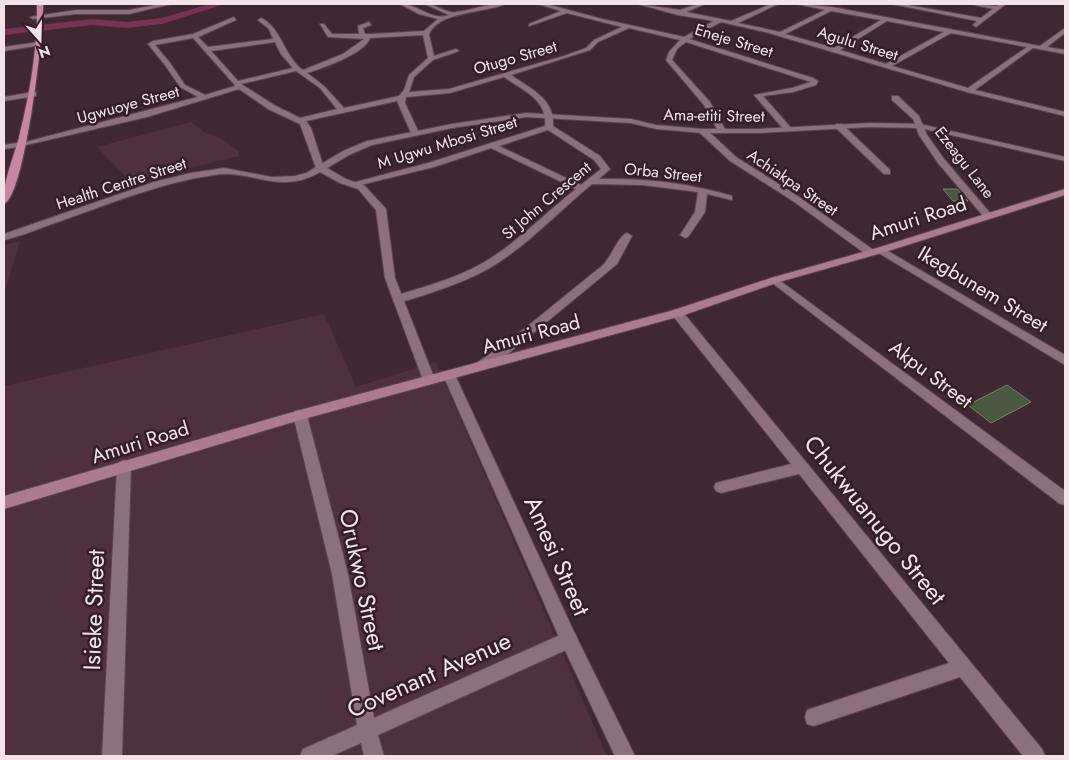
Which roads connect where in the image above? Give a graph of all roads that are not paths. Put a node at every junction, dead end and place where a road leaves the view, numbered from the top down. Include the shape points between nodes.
1 (40, 4) edge
2 (168, 4) edge
3 (403, 4) edge
4 (428, 4) edge
5 (502, 4) edge
6 (541, 4) edge
7 (641, 4) edge
8 (702, 4) edge
9 (775, 4) edge
10 (800, 4) edge
11 (895, 4) edge
12 (973, 4) edge
13 (1003, 4) edge
14 (32, 8) dead end
15 (996, 8) junction
16 (832, 10) junction
17 (565, 12) junction
18 (678, 13) junction
19 (454, 15) junction
20 (40, 16) junction
21 (33, 17) junction
22 (234, 19) dead end
23 (443, 19) junction
24 (887, 19) junction
25 (262, 20) dead end
26 (980, 20) junction
27 (719, 21) junction
28 (732, 23) junction
29 (368, 24) dead end
30 (531, 25) dead end
31 (322, 26) dead end
32 (628, 26) junction
33 (950, 31) junction
34 (1064, 32) edge
35 (427, 33) junction
36 (780, 34) junction
37 (968, 34) junction
38 (37, 35) junction
39 (194, 36) junction
40 (364, 37) junction
41 (687, 39) junction
42 (276, 40) junction
43 (35, 45) junction
44 (1032, 46) junction
45 (1041, 48) junction
46 (4, 49) edge
47 (208, 49) junction
48 (456, 51) dead end
49 (834, 51) junction
50 (1065, 52) edge
51 (431, 58) junction
52 (887, 66) junction
53 (300, 71) junction
54 (504, 74) junction
55 (238, 85) junction
56 (969, 91) junction
57 (29, 95) junction
58 (402, 96) junction
59 (203, 97) junction
60 (895, 98) dead end
61 (4, 99) edge
62 (342, 109) junction
63 (1065, 114) edge
64 (550, 116) junction
65 (299, 120) junction
66 (839, 126) junction
67 (920, 126) junction
68 (549, 127) junction
69 (788, 129) junction
70 (703, 131) junction
71 (722, 131) junction
72 (415, 133) junction
73 (18, 145) junction
74 (491, 145) junction
75 (4, 148) edge
76 (424, 158) dead end
77 (1065, 159) edge
78 (431, 165) junction
79 (320, 168) junction
80 (888, 172) dead end
81 (309, 175) joint
82 (4, 182) edge
83 (592, 182) junction
84 (352, 184) junction
85 (582, 189) junction
86 (702, 191) junction
87 (1065, 192) edge
88 (729, 198) dead end
89 (4, 201) edge
90 (988, 216) junction
91 (685, 235) dead end
92 (627, 236) dead end
93 (4, 237) edge
94 (876, 252) junction
95 (775, 280) junction
96 (398, 299) junction
97 (677, 313) junction
98 (1065, 361) edge
99 (479, 367) junction
100 (449, 375) junction
101 (429, 380) junction
102 (300, 415) junction
103 (124, 466) junction
104 (802, 467) junction
105 (721, 487) dead end
106 (1065, 499) edge
107 (4, 503) edge
108 (569, 640) junction
109 (963, 667) junction
110 (814, 717) dead end
111 (367, 731) junction
112 (112, 756) edge
113 (310, 756) edge
114 (374, 756) edge
115 (625, 756) edge
116 (1035, 756) edge

1 - 20 main road
2 - 20 street via 128,12
3 - 23 street
4 - 19 street
5 - 19 street
6 - 17 street, Eneje Street
7 - 18 street, Agulu Street
8 - 18 street
9 - 28 street
10 - 16 street
11 - 26 street
12 - 15 street
13 - 15 street
14 - 21 main road
15 - 26 street
16 - 24 street
16 - 36 street
17 - 30 street
17 - 32 street, Eneje Street
18 - 27 street, Agulu Street
19 - 23 street
20 - 21 street
20 - 38 main road
21 - 38 main road
22 - 39 street
23 - 35 street
24 - 33 street
24 - 49 street
25 - 42 street via 271,28
26 - 37 street
27 - 28 street, Agulu Street
27 - 41 street
28 - 36 street, Agulu Street
29 - 40 street via 360,27
31 - 40 street via 330,36
32 - 41 street, Eneje Street
32 - 54 street, Otugo Street via 580,52
33 - 37 street
33 - 52 street
34 - 45 street
35 - 40 street
35 - 51 street
36 - 49 street, Agulu Street
37 - 44 street
38 - 43 main road
39 - 47 street
39 - 59 street via 153,40 151,44 182,86
40 - 53 street, Ugwuoye Street via 368,39 351,53 323,67
41 - 69 street, Eneje Street via 815,81 793,90 758,95
41 - 71 street via 674,48 669,60 707,104
42 - 47 street
42 - 53 street
43 - 46 street
43 - 57 main road
44 - 45 street
44 - 56 street
45 - 50 street
47 - 55 street via 215,62
48 - 51 street
49 - 52 street, Agulu Street
51 - 58 street via 411,76
52 - 56 street, Agulu Street
53 - 55 street, Ugwuoye Street
53 - 62 street via 322,87
54 - 58 street, Otugo Street via 450,91
54 - 64 street via 543,100
55 - 59 street, Ugwuoye Street
55 - 65 street via 271,107
56 - 63 street, Agulu Street
57 - 61 street
57 - 73 main road
58 - 62 street, Otugo Street
58 - 72 street via 401,103
59 - 73 street, Ugwuoye Street via 144,115
60 - 67 street, Ezeagu Lane
62 - 65 street, Otugo Street
64 - 68 street
64 - 70 street, Ama-etiti Street via 631,121 656,128
64 - 72 street, Ama-etiti Street via 510,116
65 - 79 street via 307,128
66 - 67 street, Ama-etiti Street
66 - 69 street, Ama-etiti Street
66 - 80 street
67 - 77 street, Ama-etiti Street
67 - 90 street, Ezeagu Lane via 942,161
68 - 74 street, M Ugwu Mbosi Street
68 - 83 street, St John Crescent via 603,164 606,169
69 - 71 street, Ama-etiti Street
70 - 71 street, Ama-etiti Street
70 - 94 street, Achiakpa Street via 732,159
72 - 79 street, Ama-etiti Street via 370,143
73 - 75 street, Ugwuoye Street
73 - 82 main road
73 - 89 main road
74 - 78 street, M Ugwu Mbosi Street
74 - 85 street
76 - 78 street
78 - 84 street, M Ugwu Mbosi Street
79 - 81 street, Ama-etiti Street
79 - 84 street
81 - 93 street, Health Centre Street via 272,180 224,171 209,172 157,184
83 - 85 street, St John Crescent
83 - 86 street, Orba Street
84 - 96 street via 361,187 381,209 390,278
85 - 96 street, St John Crescent via 531,233 485,266 447,284
86 - 88 street, Orba Street
86 - 91 street via 700,212
87 - 90 main road, Amuri Road
90 - 94 main road, Amuri Road
92 - 99 street via 613,262 506,350
94 - 95 main road, Amuri Road
94 - 98 street, Ikegbunem Street
95 - 97 main road, Amuri Road
95 - 106 street, Akpu Street
96 - 101 street
97 - 99 main road, Amuri Road
97 - 104 street, Chukwuanugo Street
99 - 100 main road, Amuri Road
100 - 101 main road, Amuri Road
100 - 108 street, Amesi Street
101 - 102 main road, Amuri Road
102 - 103 main road, Amuri Road
102 - 111 street, Orukwo Street via 340,574
103 - 107 main road, Amuri Road
103 - 112 street, Isieke Street
104 - 105 street
104 - 109 street, Chukwuanugo Street
108 - 111 street, Covenant Avenue
108 - 115 street, Amesi Street
109 - 110 street
109 - 116 street, Chukwuanugo Street
111 - 113 street, Covenant Avenue
111 - 114 street, Orukwo Street

